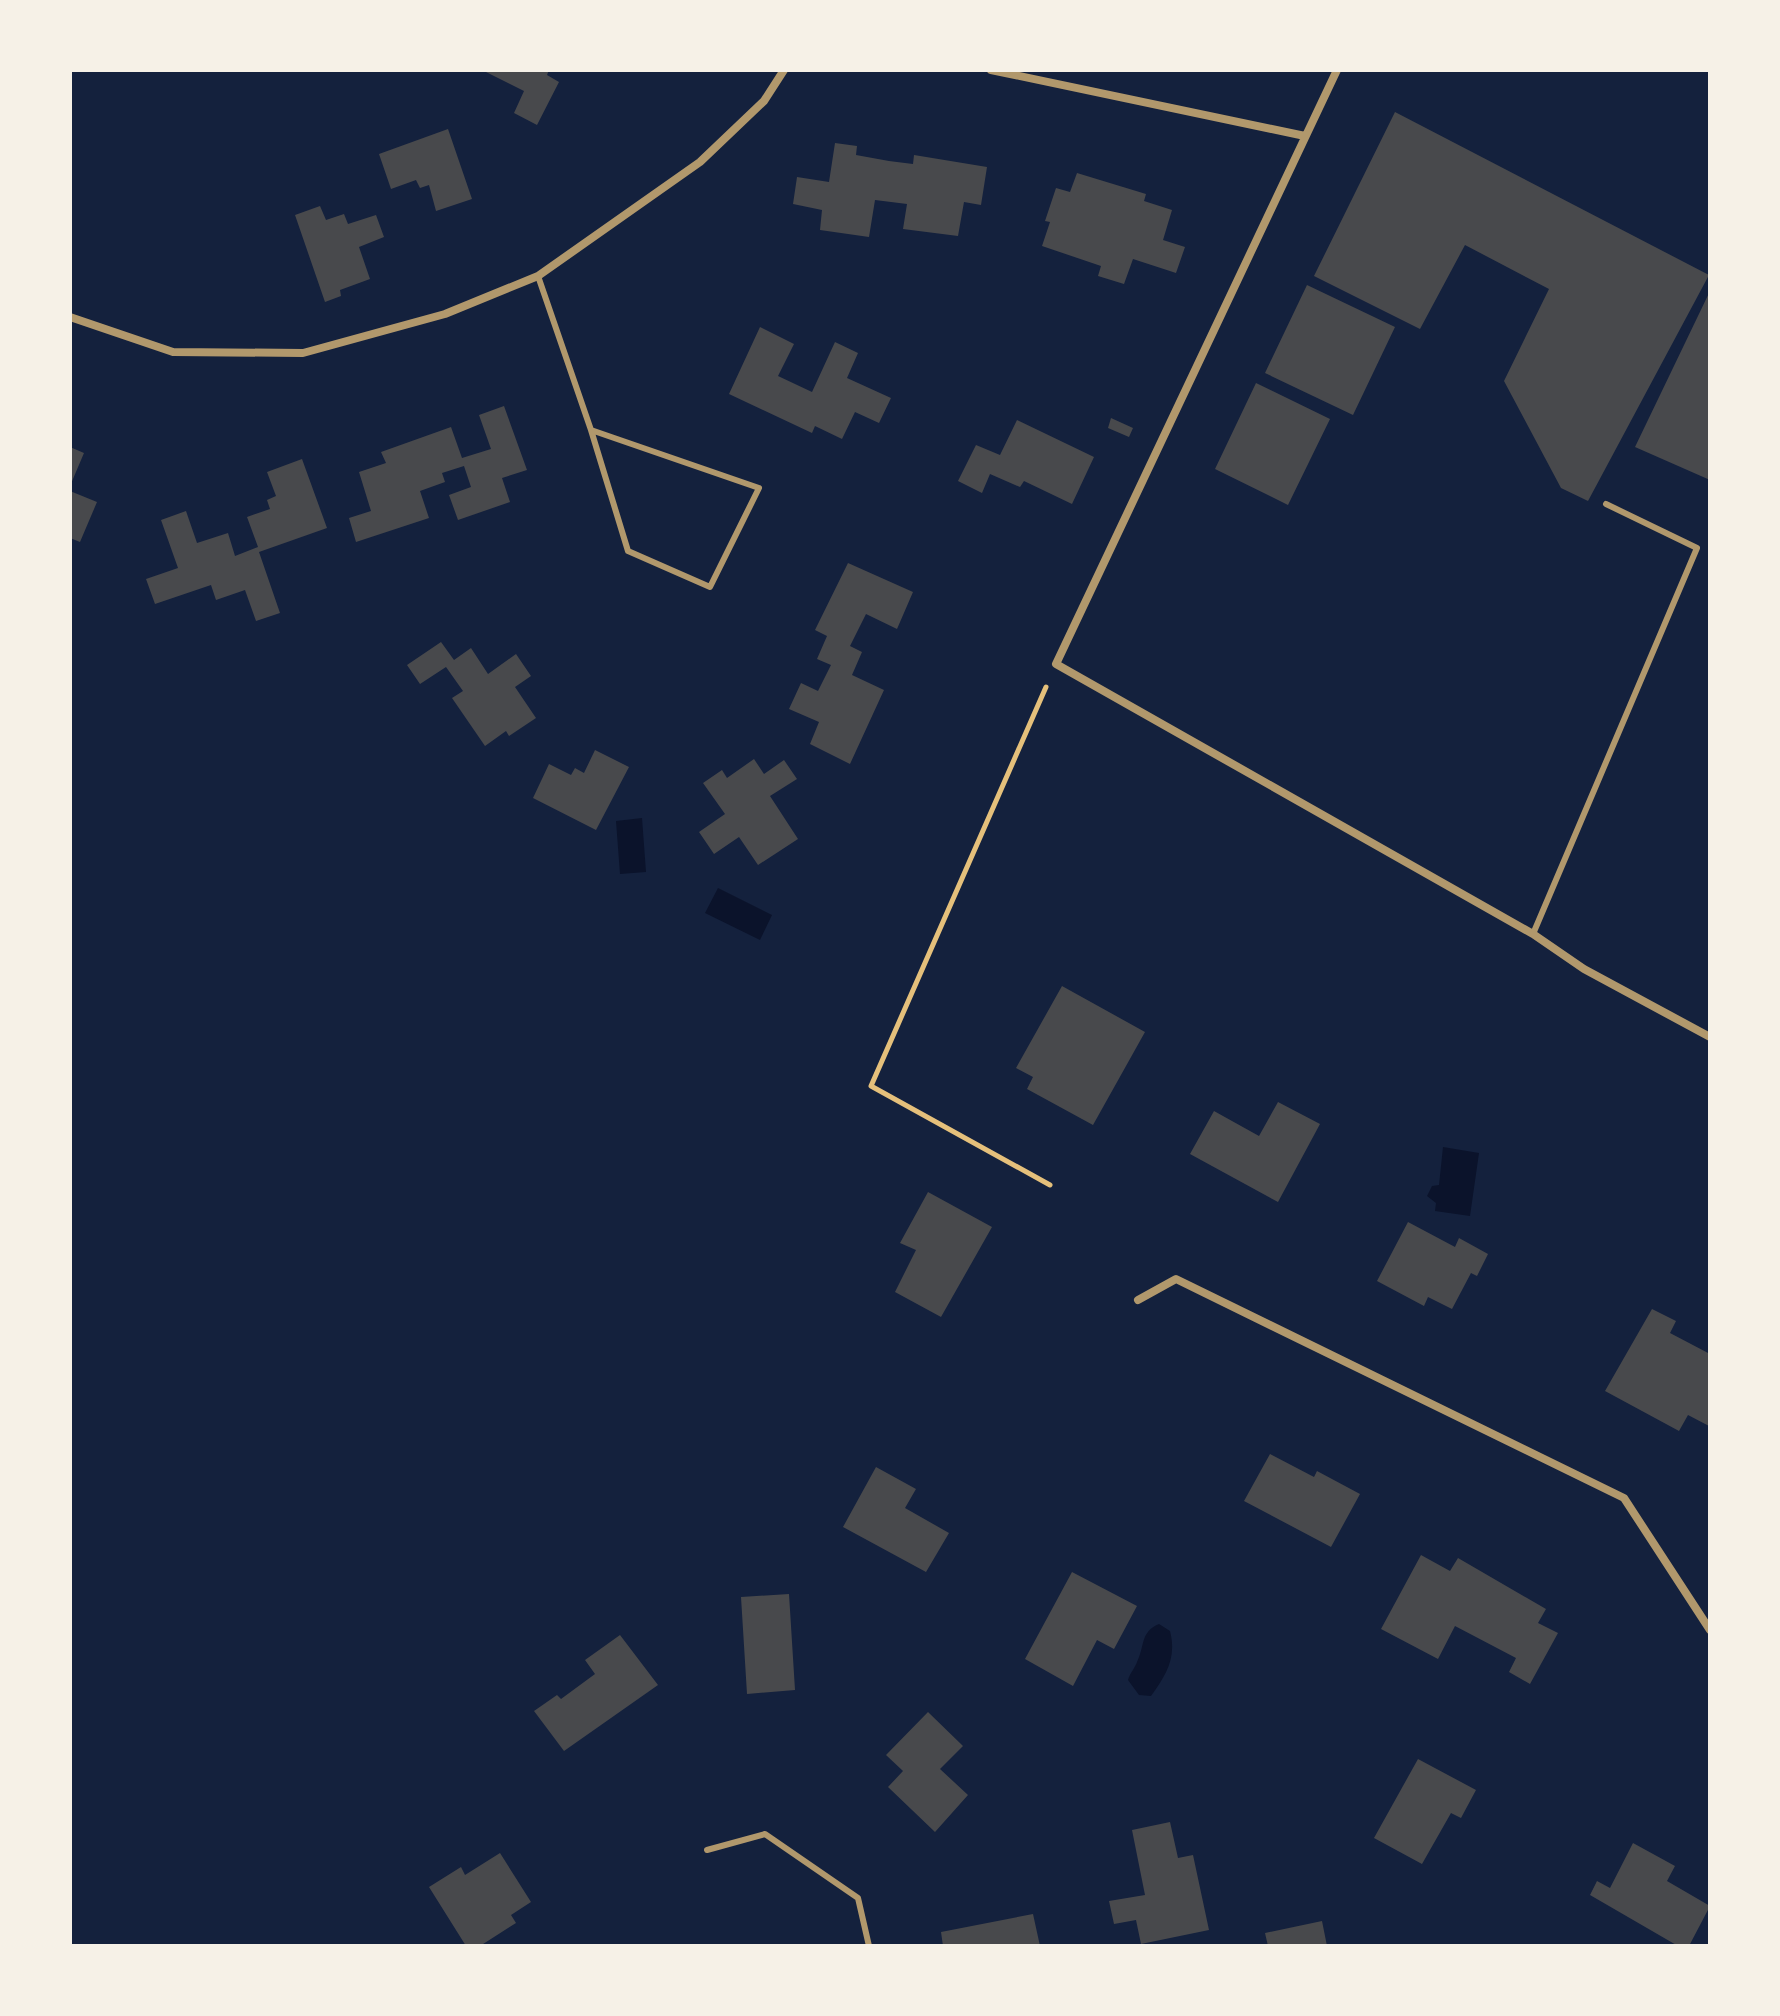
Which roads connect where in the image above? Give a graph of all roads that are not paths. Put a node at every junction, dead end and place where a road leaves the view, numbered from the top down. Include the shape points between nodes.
1 (784, 70) edge
2 (991, 70) edge
3 (1337, 70) edge
4 (1305, 136) junction
5 (538, 276) junction
6 (70, 317) edge
7 (591, 430) junction
8 (1606, 504) dead end
9 (1533, 934) junction
10 (1710, 1037) edge
11 (1138, 1300) dead end
12 (1710, 1630) edge
13 (707, 1850) dead end
14 (869, 1946) edge

1 - 5 street via 764,101 700,162
2 - 4 street
3 - 4 street
4 - 9 street via 1056,664
5 - 6 street via 445,314 303,353 173,352
5 - 7 lane
7 - 7 lane via 628,551 710,587 759,488
8 - 9 lane via 1697,548
9 - 10 street via 1584,969
11 - 12 street via 1176,1279 1624,1498
13 - 14 lane via 765,1834 858,1898

